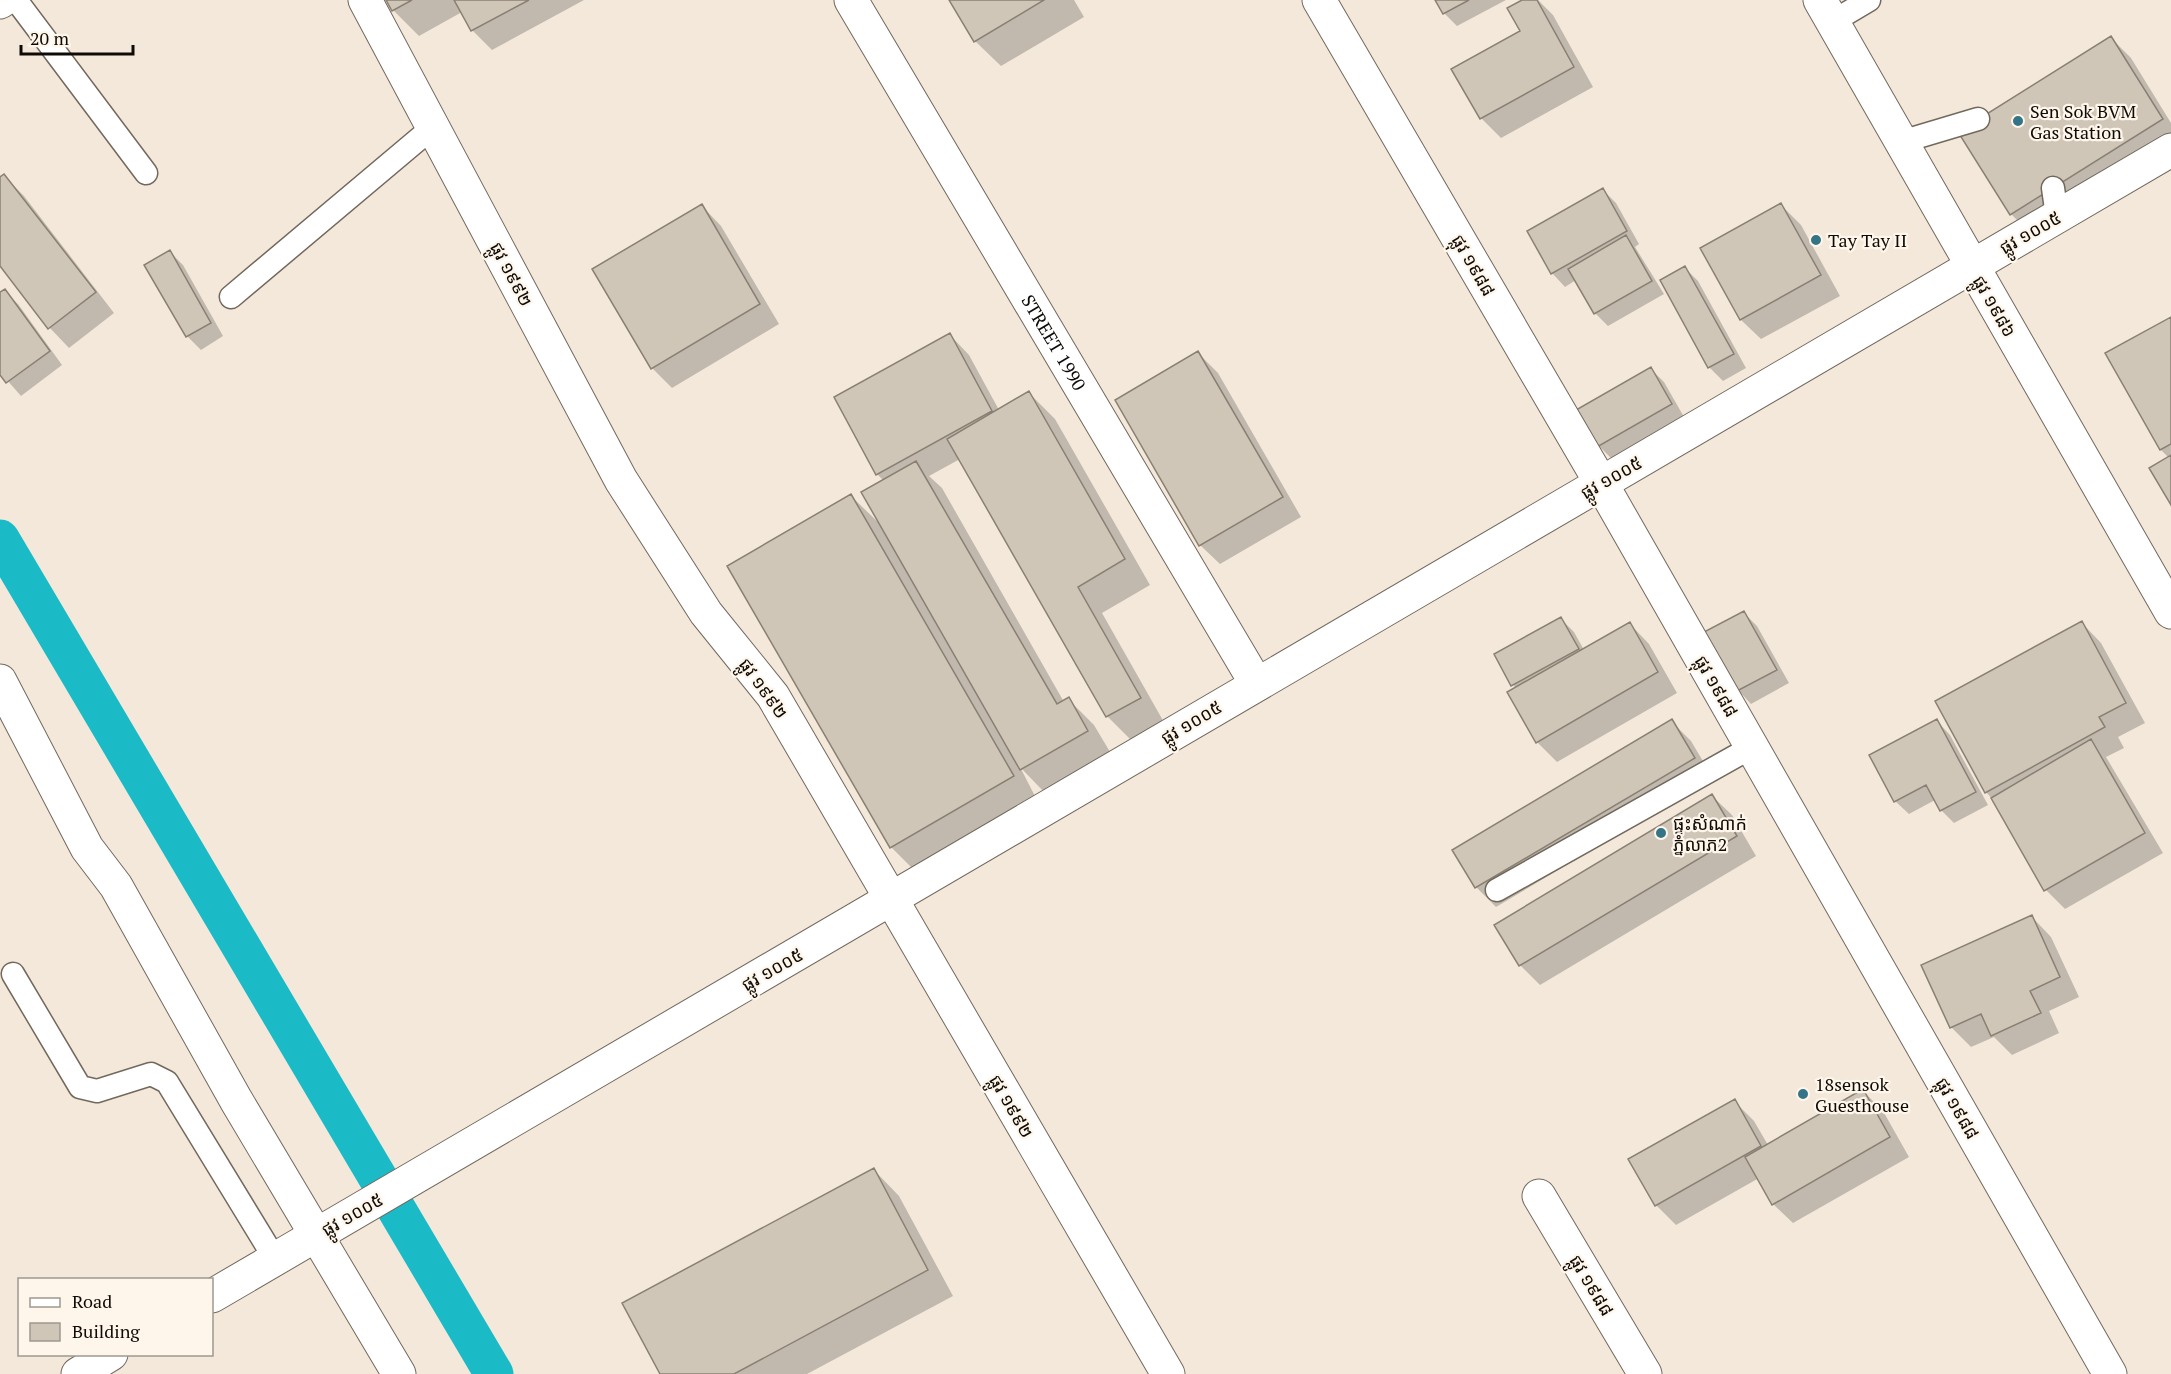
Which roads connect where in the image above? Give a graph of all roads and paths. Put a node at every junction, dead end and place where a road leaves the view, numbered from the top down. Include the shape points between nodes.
1 (16, 0) edge
2 (365, 0) edge
3 (851, 0) edge
4 (1319, 0) edge
5 (1869, 0) edge
6 (1826, 11) edge
7 (1978, 119) dead end
8 (433, 127) junction
9 (1901, 142) junction
10 (2171, 150) edge
11 (146, 173) dead end
12 (1972, 266) junction
13 (231, 297) dead end
14 (1601, 483) junction
15 (2171, 612) edge
16 (0, 681) edge
17 (1256, 683) junction
18 (1752, 747) junction
19 (1497, 890) dead end
20 (891, 899) junction
21 (13, 974) dead end
22 (1539, 1196) dead end
23 (326, 1229) junction
24 (275, 1259) junction
25 (213, 1295) edge
26 (108, 1356) edge
27 (78, 1374) edge
28 (399, 1374) edge
29 (1168, 1374) edge
30 (1645, 1374) edge
31 (2110, 1374) edge

1 - 11 lane
2 - 8 street, ផ្លូវ ១៩៩២
3 - 17 street, STREET 1990
4 - 14 street, ផ្លុវ ១៩៨៨
5 - 6 lane
6 - 9 street, ផ្លូវ ១៩៨៦
7 - 9 lane
8 - 13 lane
8 - 20 street, ផ្លូវ ១៩៩២ via 621,480 706,613 773,696
9 - 12 street, ផ្លូវ ១៩៨៦
10 - 12 street, ផ្លូវ ១០០៥ via 2055,202
12 - 14 street, ផ្លូវ ១០០៥
12 - 15 street, ផ្លូវ ១៩៨៦
14 - 17 street, ផ្លូវ ១០០៥
14 - 18 street, ផ្លុវ ១៩៨៨
16 - 23 street via 87,848 116,886 236,1100
17 - 20 street, ផ្លូវ ១០០៥
18 - 19 lane
18 - 31 street, ផ្លុវ ១៩៨៨
20 - 23 street, ផ្លូវ ១០០៥
20 - 29 street, ផ្លូវ ១៩៩២
21 - 24 lane via 80,1087 97,1091 151,1074 167,1082
22 - 30 street, ផ្លូវ ១៩៨៨
23 - 24 street, ផ្លូវ ១០០៥
23 - 28 street
24 - 25 street, ផ្លូវ ១០០៥
26 - 27 street

